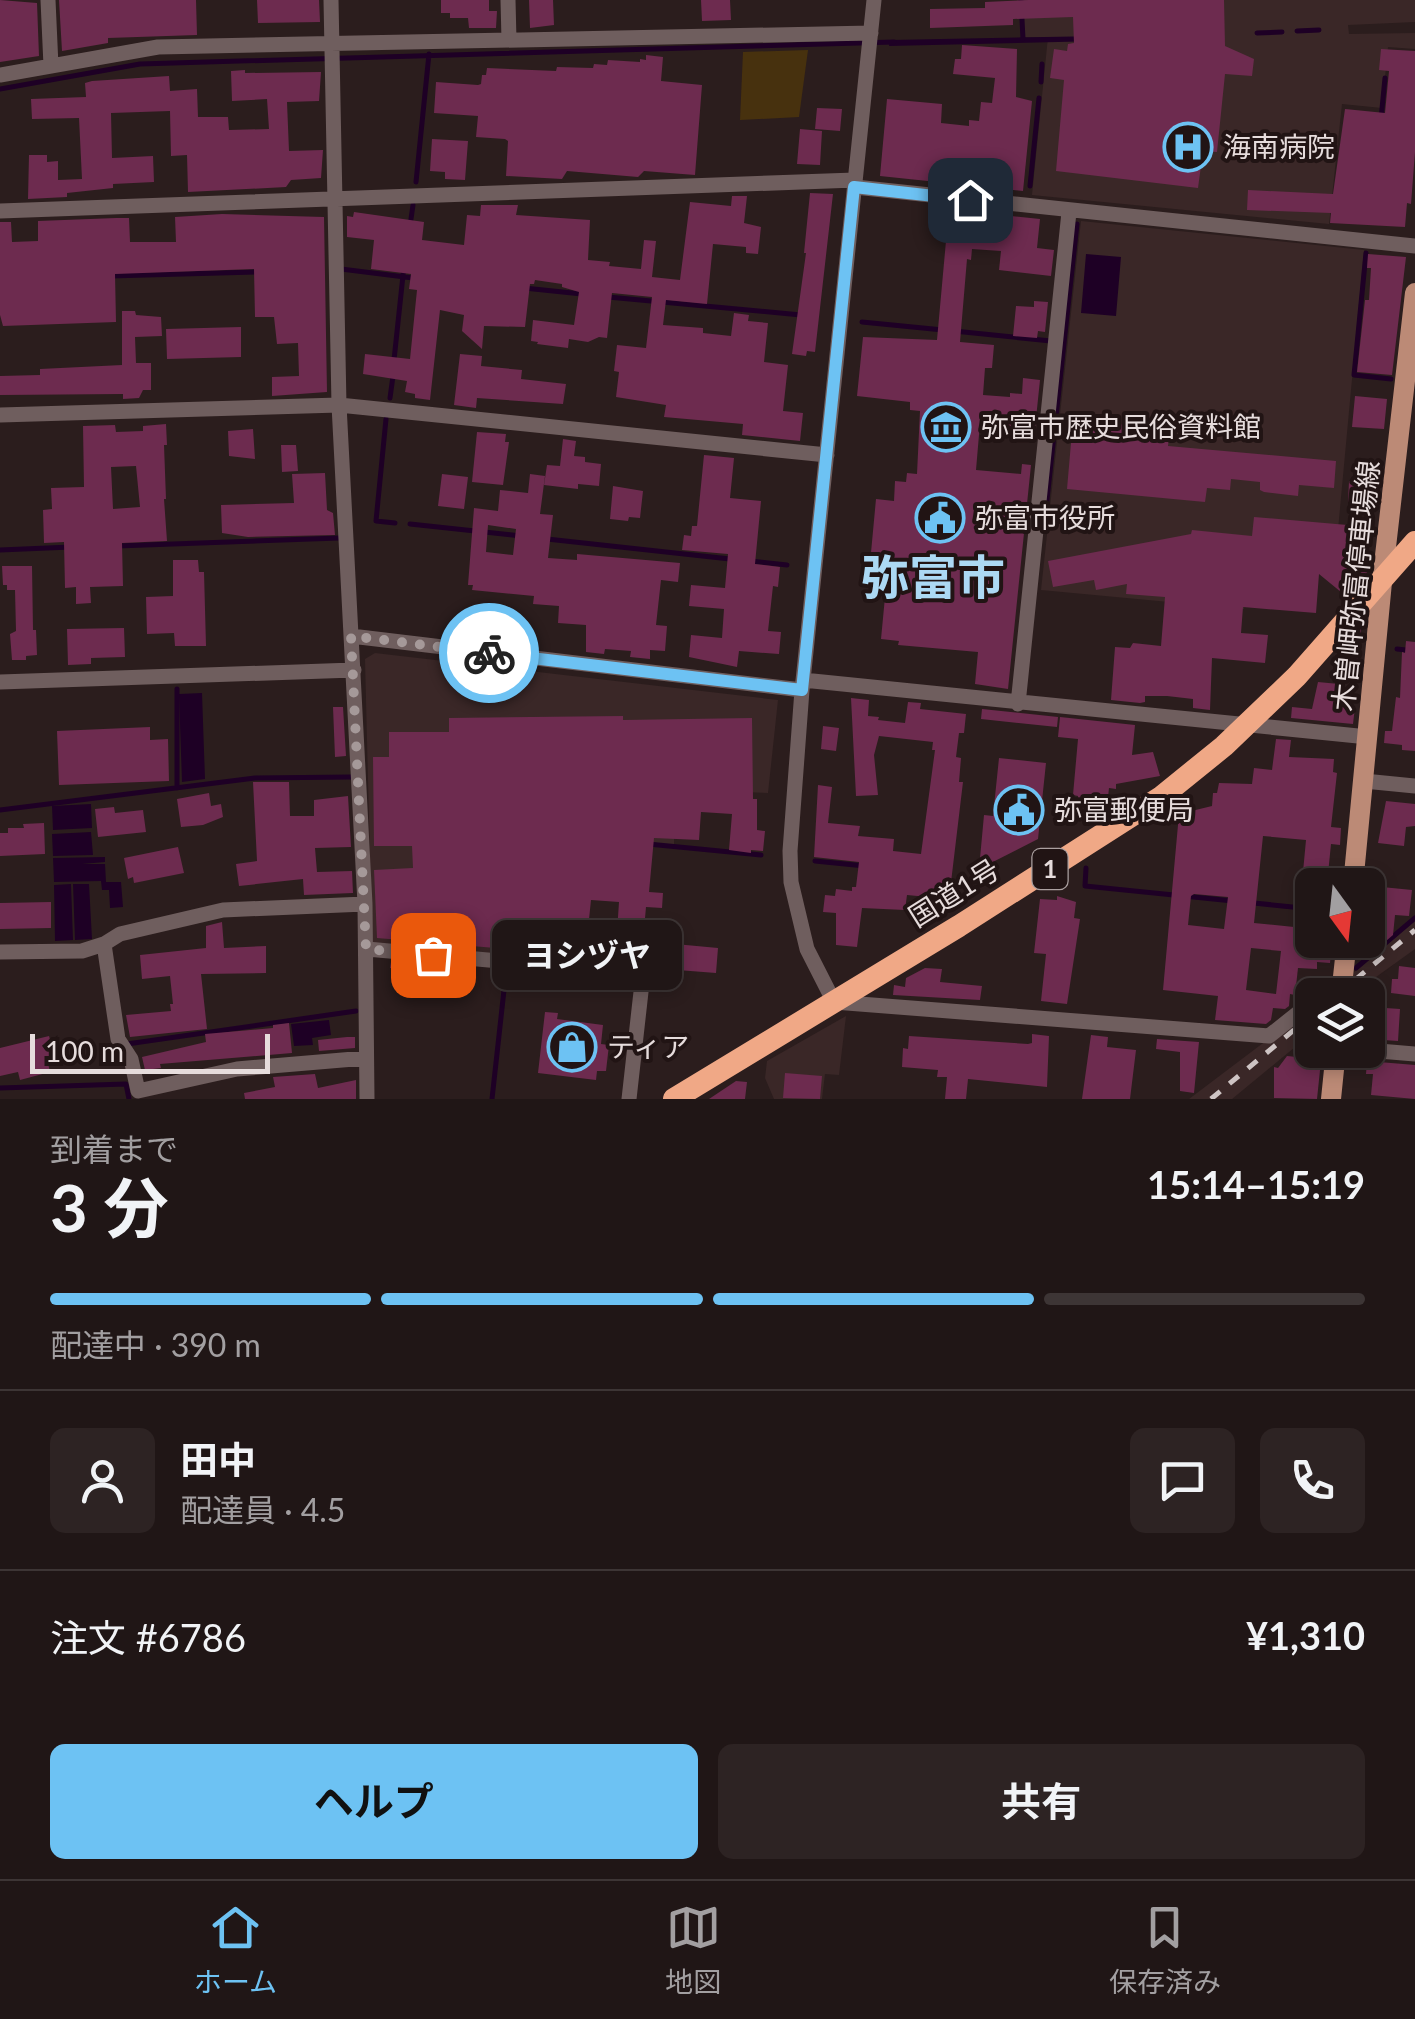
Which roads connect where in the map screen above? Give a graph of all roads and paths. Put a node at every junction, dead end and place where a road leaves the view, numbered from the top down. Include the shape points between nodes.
1 (48, 0) edge
2 (331, 0) edge
3 (508, 0) edge
4 (874, 0) edge
5 (510, 40) junction
6 (870, 41) junction
7 (332, 52) junction
8 (51, 66) junction
9 (0, 75) edge
10 (855, 184) junction
11 (334, 198) junction
12 (0, 211) edge
13 (1070, 212) junction
14 (1415, 246) edge
15 (1415, 293) edge
16 (339, 405) junction
17 (0, 415) edge
18 (827, 454) junction
19 (1415, 542) edge
20 (1382, 582) junction
21 (351, 636) junction
22 (354, 670) junction
23 (0, 682) edge
24 (803, 685) junction
25 (1018, 704) junction
26 (1246, 725) junction
27 (1368, 737) junction
28 (1364, 781) junction
29 (1415, 786) edge
30 (1355, 868) edge
31 (365, 904) junction
32 (104, 944) junction
33 (366, 949) junction
34 (0, 952) edge
35 (834, 1002) junction
36 (1295, 1015) edge
37 (1385, 1052) edge
38 (1415, 1054) edge
39 (366, 1058) junction
40 (1334, 1068) edge
41 (368, 1099) edge
42 (629, 1099) edge
43 (674, 1099) edge
44 (1331, 1099) edge

1 - 8 street
2 - 7 street
3 - 5 street
4 - 6 street
5 - 6 street
5 - 7 street
6 - 10 street
7 - 8 street via 158,47
7 - 11 street
8 - 9 street
10 - 11 street
10 - 13 street
10 - 18 street
11 - 12 street
11 - 16 street
13 - 14 street
13 - 25 street
15 - 20 main road, 木曽岬弥富停車場線
16 - 17 street
16 - 18 street
16 - 21 street
18 - 24 street
19 - 20 highway, 国道1号 / 1
20 - 26 highway, 国道1号 / 1
20 - 27 main road, 木曽岬弥富停車場線
21 - 22 street
21 - 24 street
22 - 23 street
22 - 31 street
24 - 25 street
24 - 35 street via 791,882 807,949
25 - 26 street
26 - 27 street
26 - 35 highway, 国道1号 / 1 via 1161,798
27 - 28 main road, 木曽岬弥富停車場線
28 - 29 street
28 - 30 main road, 木曽岬弥富停車場線
31 - 32 street via 223,910 120,934
31 - 33 street
32 - 34 street via 82,951
32 - 39 street via 118,1039 138,1091 237,1069
33 - 39 street
33 - 42 street via 643,974
35 - 36 street via 1269,1036
35 - 43 highway, 国道1号 / 1
37 - 38 street
39 - 41 street
40 - 44 main road

